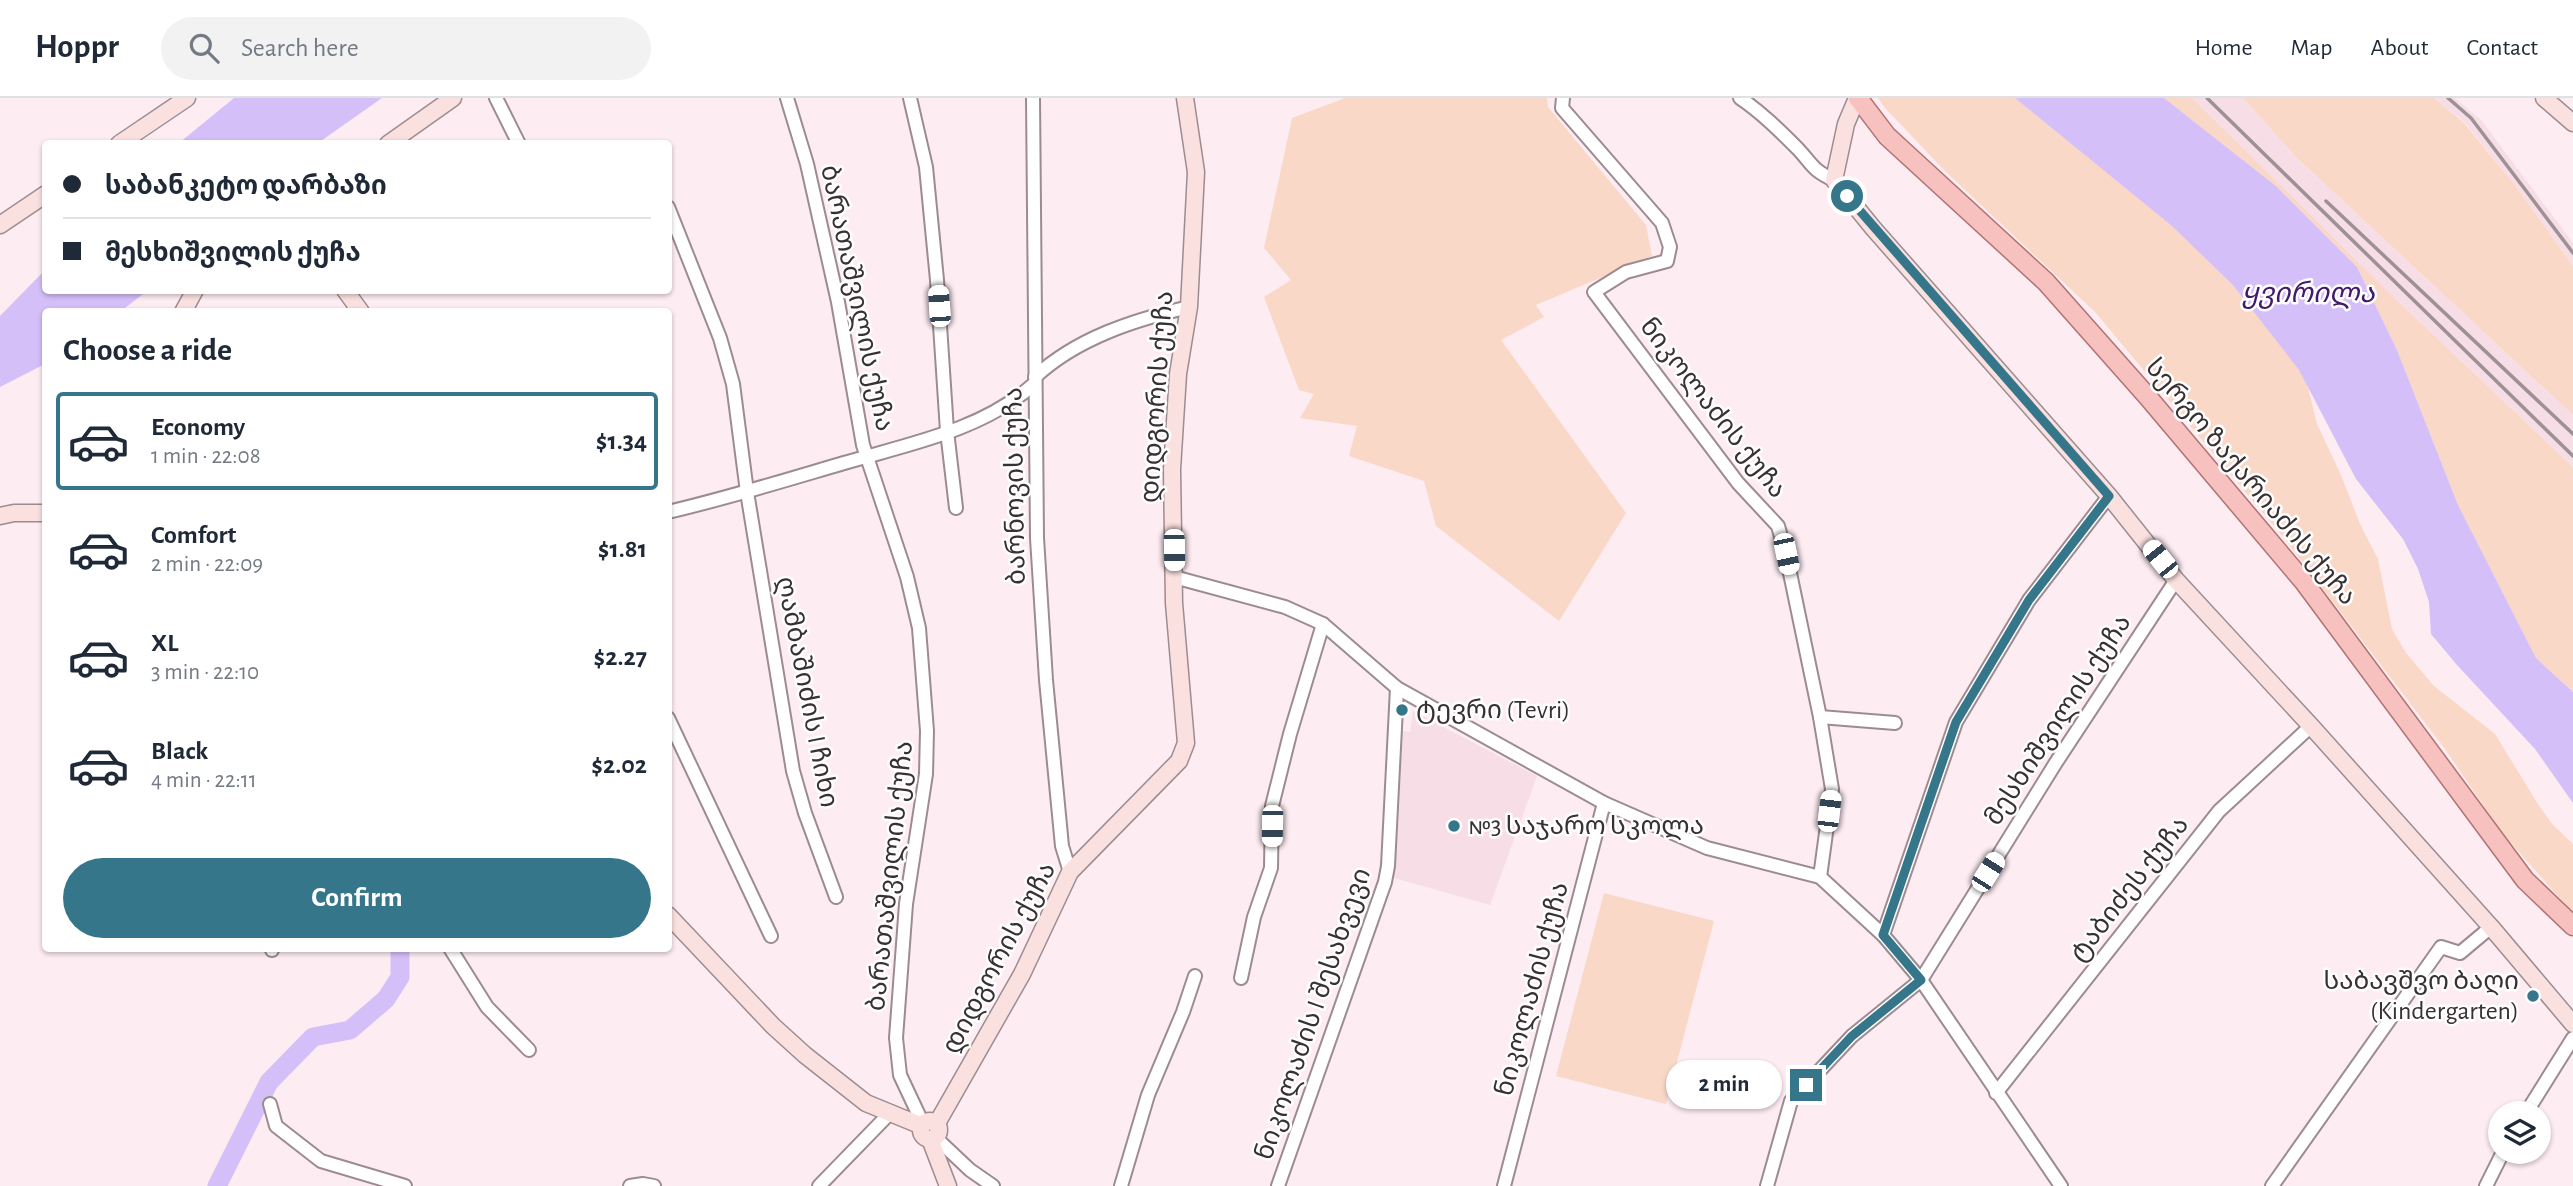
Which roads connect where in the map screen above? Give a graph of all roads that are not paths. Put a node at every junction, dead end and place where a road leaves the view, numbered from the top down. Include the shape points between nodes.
1 (187, 98) edge
2 (453, 98) edge
3 (496, 98) edge
4 (787, 98) edge
5 (910, 98) edge
6 (1033, 98) edge
7 (1185, 98) edge
8 (1563, 98) edge
9 (1740, 98) edge
10 (1857, 98) edge
11 (2544, 98) edge
12 (2573, 123) edge
13 (124, 140) edge
14 (394, 140) edge
15 (517, 140) edge
16 (1834, 180) junction
17 (42, 197) edge
18 (672, 217) edge
19 (0, 225) edge
20 (1189, 307) junction
21 (1035, 380) junction
22 (947, 432) junction
23 (866, 456) junction
24 (747, 492) junction
25 (2109, 496) junction
26 (956, 508) dead end
27 (672, 511) edge
28 (42, 513) edge
29 (0, 516) edge
30 (1174, 577) junction
31 (2176, 580) junction
32 (1323, 624) junction
33 (1397, 688) junction
34 (1820, 717) junction
35 (1895, 723) dead end
36 (672, 726) edge
37 (2311, 726) junction
38 (1604, 803) junction
39 (1070, 872) junction
40 (1820, 877) junction
41 (836, 897) dead end
42 (672, 919) edge
43 (2573, 926) edge
44 (2491, 927) junction
45 (1883, 935) junction
46 (771, 936) dead end
47 (453, 952) edge
48 (1195, 976) dead end
49 (1241, 978) dead end
50 (1921, 980) junction
51 (2573, 1024) edge
52 (2573, 1038) edge
53 (529, 1050) dead end
54 (1996, 1093) junction
55 (2534, 1101) edge
56 (270, 1104) dead end
57 (890, 1113) junction
58 (929, 1130) junction
59 (2497, 1164) edge
60 (405, 1186) edge
61 (630, 1186) edge
62 (654, 1186) edge
63 (819, 1186) edge
64 (948, 1186) edge
65 (993, 1186) edge
66 (1121, 1186) edge
67 (1278, 1186) edge
68 (1504, 1186) edge
69 (1767, 1186) edge
70 (2061, 1186) edge
71 (2272, 1186) edge
72 (2486, 1186) edge

1 - 13 street
2 - 14 street
3 - 15 street
4 - 23 street, ბარათაშვილის ქუჩა via 838,302
5 - 22 street via 926,167
6 - 21 street, ბარნოვის ქუჩა
7 - 20 street, დიდგორის ქუჩა via 1196,172
8 - 34 street, ნიკოლაძის ქუჩა via 1562,108 1662,223 1670,247 1667,261 1626,272 1594,292 1738,483 1778,526
9 - 16 street via 1799,150 1816,172
10 - 16 street via 1846,124
10 - 43 main road, სერგო ზაქარიაძის ქუჩა via 1887,136 2046,282 2147,396 2304,582 2525,880
11 - 12 street
16 - 25 street
17 - 19 street
18 - 24 street, ღამბაშიძის I ჩიხი via 729,365
20 - 21 street via 1098,335 1046,367
20 - 30 street, დიდგორის ქუჩა via 1178,374 1172,470
21 - 22 street via 1022,395 993,413
21 - 39 street, ბარნოვის ქუჩა via 1037,538 1046,680 1062,846
22 - 23 street
22 - 26 street
23 - 24 street
23 - 58 street, ბარათაშვილის ქუჩა via 907,577 926,709 926,774 906,904 897,1038 900,1075
24 - 27 street
24 - 41 street, ღამბაშიძის I ჩიხი via 793,771
25 - 31 street
25 - 45 street via 2029,600 1956,722
28 - 29 street
30 - 32 street via 1285,607
30 - 39 street, დიდგორის ქუჩა via 1184,753
31 - 37 street
31 - 50 street, მესხიშვილის ქუჩა
32 - 33 street
32 - 49 street via 1272,806 1271,868 1254,917
33 - 38 street
33 - 67 street, ნიკოლაძის I შესახვევი via 1385,882
34 - 35 street
34 - 40 street, ნიკოლაძის ქუჩა via 1832,789
36 - 46 street
37 - 44 street
37 - 54 street, ტაბიძეს ქუჩა via 2219,811
38 - 40 street via 1707,848
38 - 68 street, ნიკოლაძის ქუჩა
39 - 58 street, დიდგორის ქუჩა via 1022,974
40 - 45 street
42 - 57 street via 772,1027 860,1098
44 - 51 street
44 - 71 street via 2460,953 2441,947
45 - 50 street
47 - 53 street via 487,1007
48 - 66 street via 1148,1095
50 - 54 street
50 - 69 street, მესხიშვილის ქუჩა via 1852,1036 1791,1101
52 - 55 street
54 - 70 street
56 - 60 street via 276,1126 321,1161
57 - 58 street
57 - 63 street
58 - 64 street
58 - 65 street
59 - 72 street
61 - 62 street

